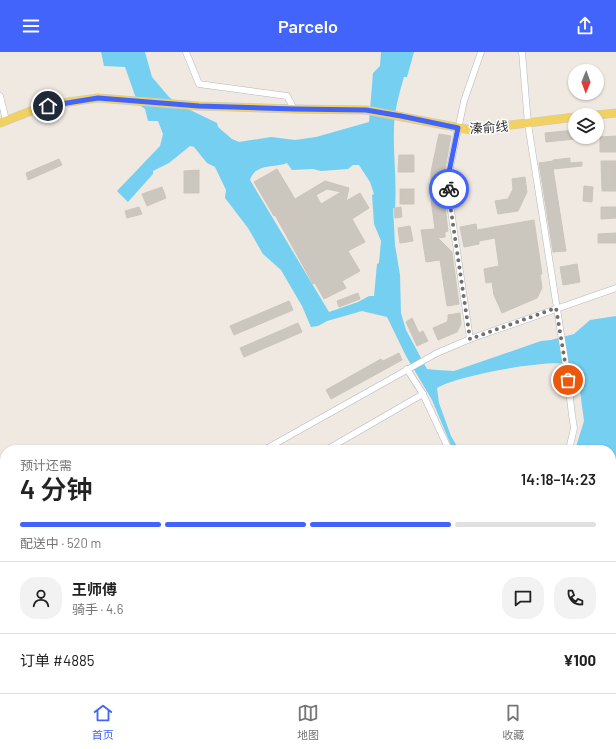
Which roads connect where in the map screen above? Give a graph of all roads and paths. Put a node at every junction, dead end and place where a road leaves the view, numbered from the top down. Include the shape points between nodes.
1 (186, 52) edge
2 (481, 52) edge
3 (522, 52) edge
4 (0, 96) edge
5 (294, 109) junction
6 (616, 113) edge
7 (604, 114) edge
8 (568, 119) edge
9 (3, 122) edge
10 (528, 124) junction
11 (458, 128) junction
12 (616, 288) edge
13 (556, 308) junction
14 (470, 339) junction
15 (407, 369) junction
16 (423, 394) junction
17 (273, 445) edge
18 (335, 445) edge
19 (447, 445) edge
20 (570, 445) edge

1 - 5 street via 199,84 287,96
2 - 11 street via 464,101
3 - 10 street
4 - 9 street
5 - 9 main road, 溱俞线 via 199,106 98,98 36,109
5 - 11 main road, 溱俞线 via 366,110
6 - 7 main road
8 - 10 main road, 溱俞线
10 - 11 main road, 溱俞线 via 471,130
10 - 13 street
11 - 14 street via 449,172 450,204
12 - 13 street
13 - 14 street
13 - 20 street via 574,428
14 - 15 street
15 - 16 street
15 - 17 street
16 - 18 street
16 - 19 street

